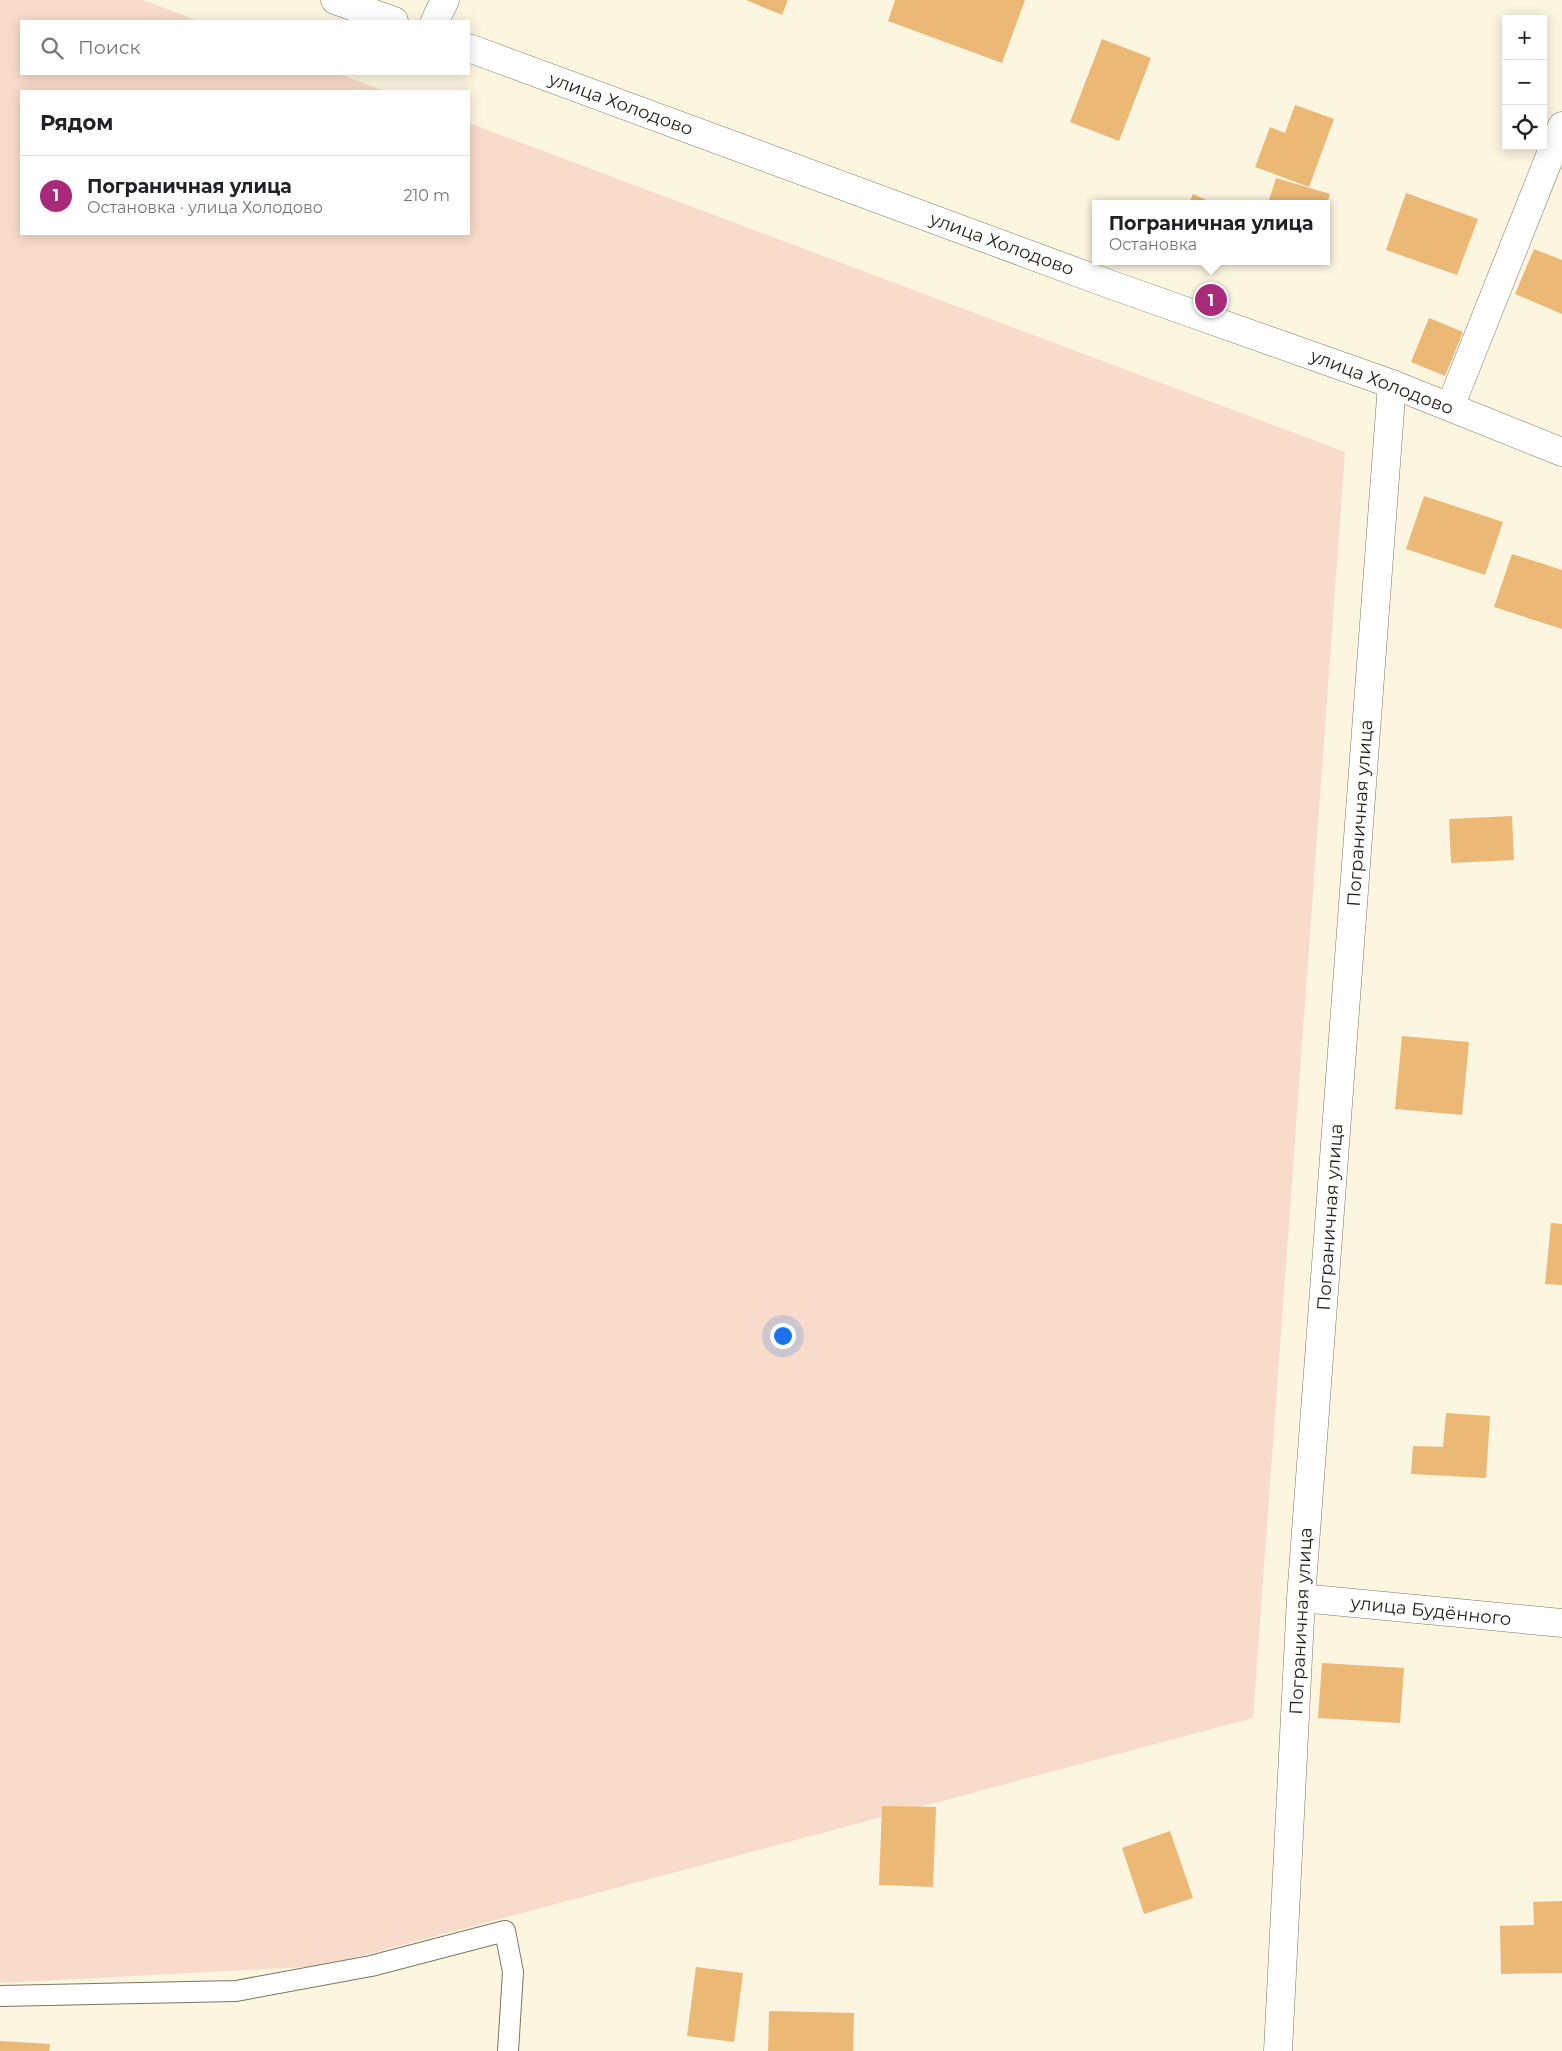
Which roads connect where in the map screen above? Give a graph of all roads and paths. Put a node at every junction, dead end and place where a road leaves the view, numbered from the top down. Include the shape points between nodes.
1 (335, 0) edge
2 (445, 0) edge
3 (391, 20) edge
4 (435, 20) edge
5 (470, 48) edge
6 (1562, 126) edge
7 (1392, 384) junction
8 (1450, 407) junction
9 (1562, 452) edge
10 (1301, 1598) junction
11 (1562, 1623) edge
12 (0, 1996) edge
13 (508, 2051) edge
14 (1278, 2051) edge

1 - 3 street
2 - 4 street
5 - 7 street, улица Холодово via 1109,284
6 - 8 street
7 - 8 street, улица Холодово
7 - 10 street, Пограничная улица
8 - 9 street, улица Холодово
10 - 11 street, улица Будённого
10 - 14 street, Пограничная улица
12 - 13 lane via 236,1991 371,1966 505,1931 513,1972

